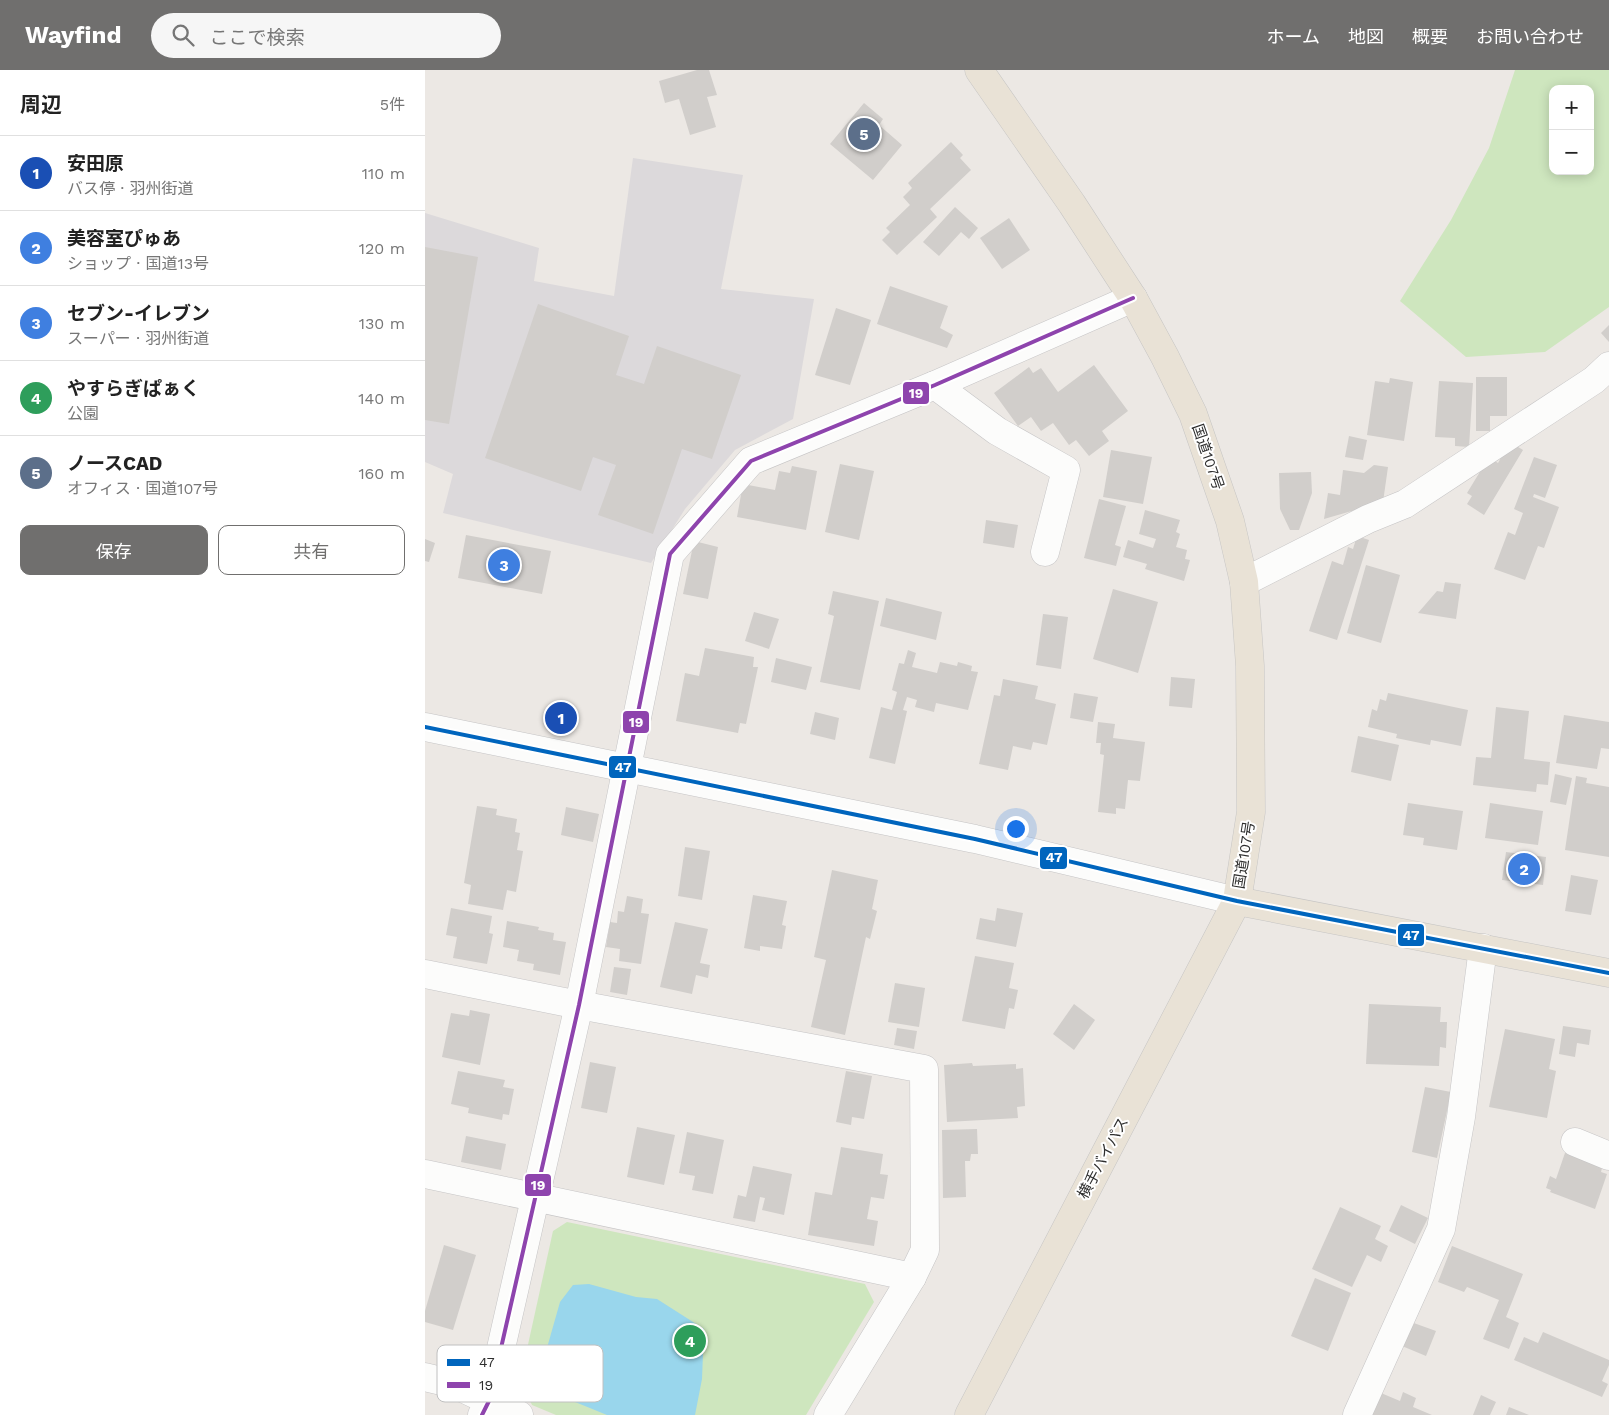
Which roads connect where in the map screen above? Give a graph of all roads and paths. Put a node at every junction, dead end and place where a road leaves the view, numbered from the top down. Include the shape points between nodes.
1 (979, 70) edge
2 (1133, 298) junction
3 (1609, 366) edge
4 (935, 385) junction
5 (1045, 552) dead end
6 (1244, 582) junction
7 (425, 727) edge
8 (627, 768) junction
9 (1237, 901) junction
10 (1483, 948) junction
11 (1609, 973) edge
12 (425, 974) edge
13 (579, 1005) junction
14 (1575, 1142) dead end
15 (1609, 1156) edge
16 (425, 1174) edge
17 (537, 1198) junction
18 (911, 1277) junction
19 (501, 1345) edge
20 (485, 1408) edge
21 (519, 1415) edge
22 (828, 1415) edge
23 (969, 1415) edge
24 (1357, 1415) edge

1 - 2 highway, 国道107号
2 - 4 street
2 - 6 highway, 国道107号 via 1193,414 1230,521
3 - 6 street via 1594,380 1405,504 1368,519
4 - 5 street via 997,432 1066,470
4 - 8 street via 751,461 670,554
6 - 9 highway, 国道107号 via 1250,666 1251,812
7 - 8 street
8 - 9 street via 975,839
8 - 13 street
9 - 10 highway
9 - 23 highway, 横手バイパス
10 - 11 highway
10 - 24 street via 1461,1117 1441,1229
12 - 13 street
13 - 17 street
13 - 18 street via 924,1069 925,1250
14 - 15 street
16 - 17 street
17 - 18 street
17 - 19 street
18 - 22 street
20 - 21 street

